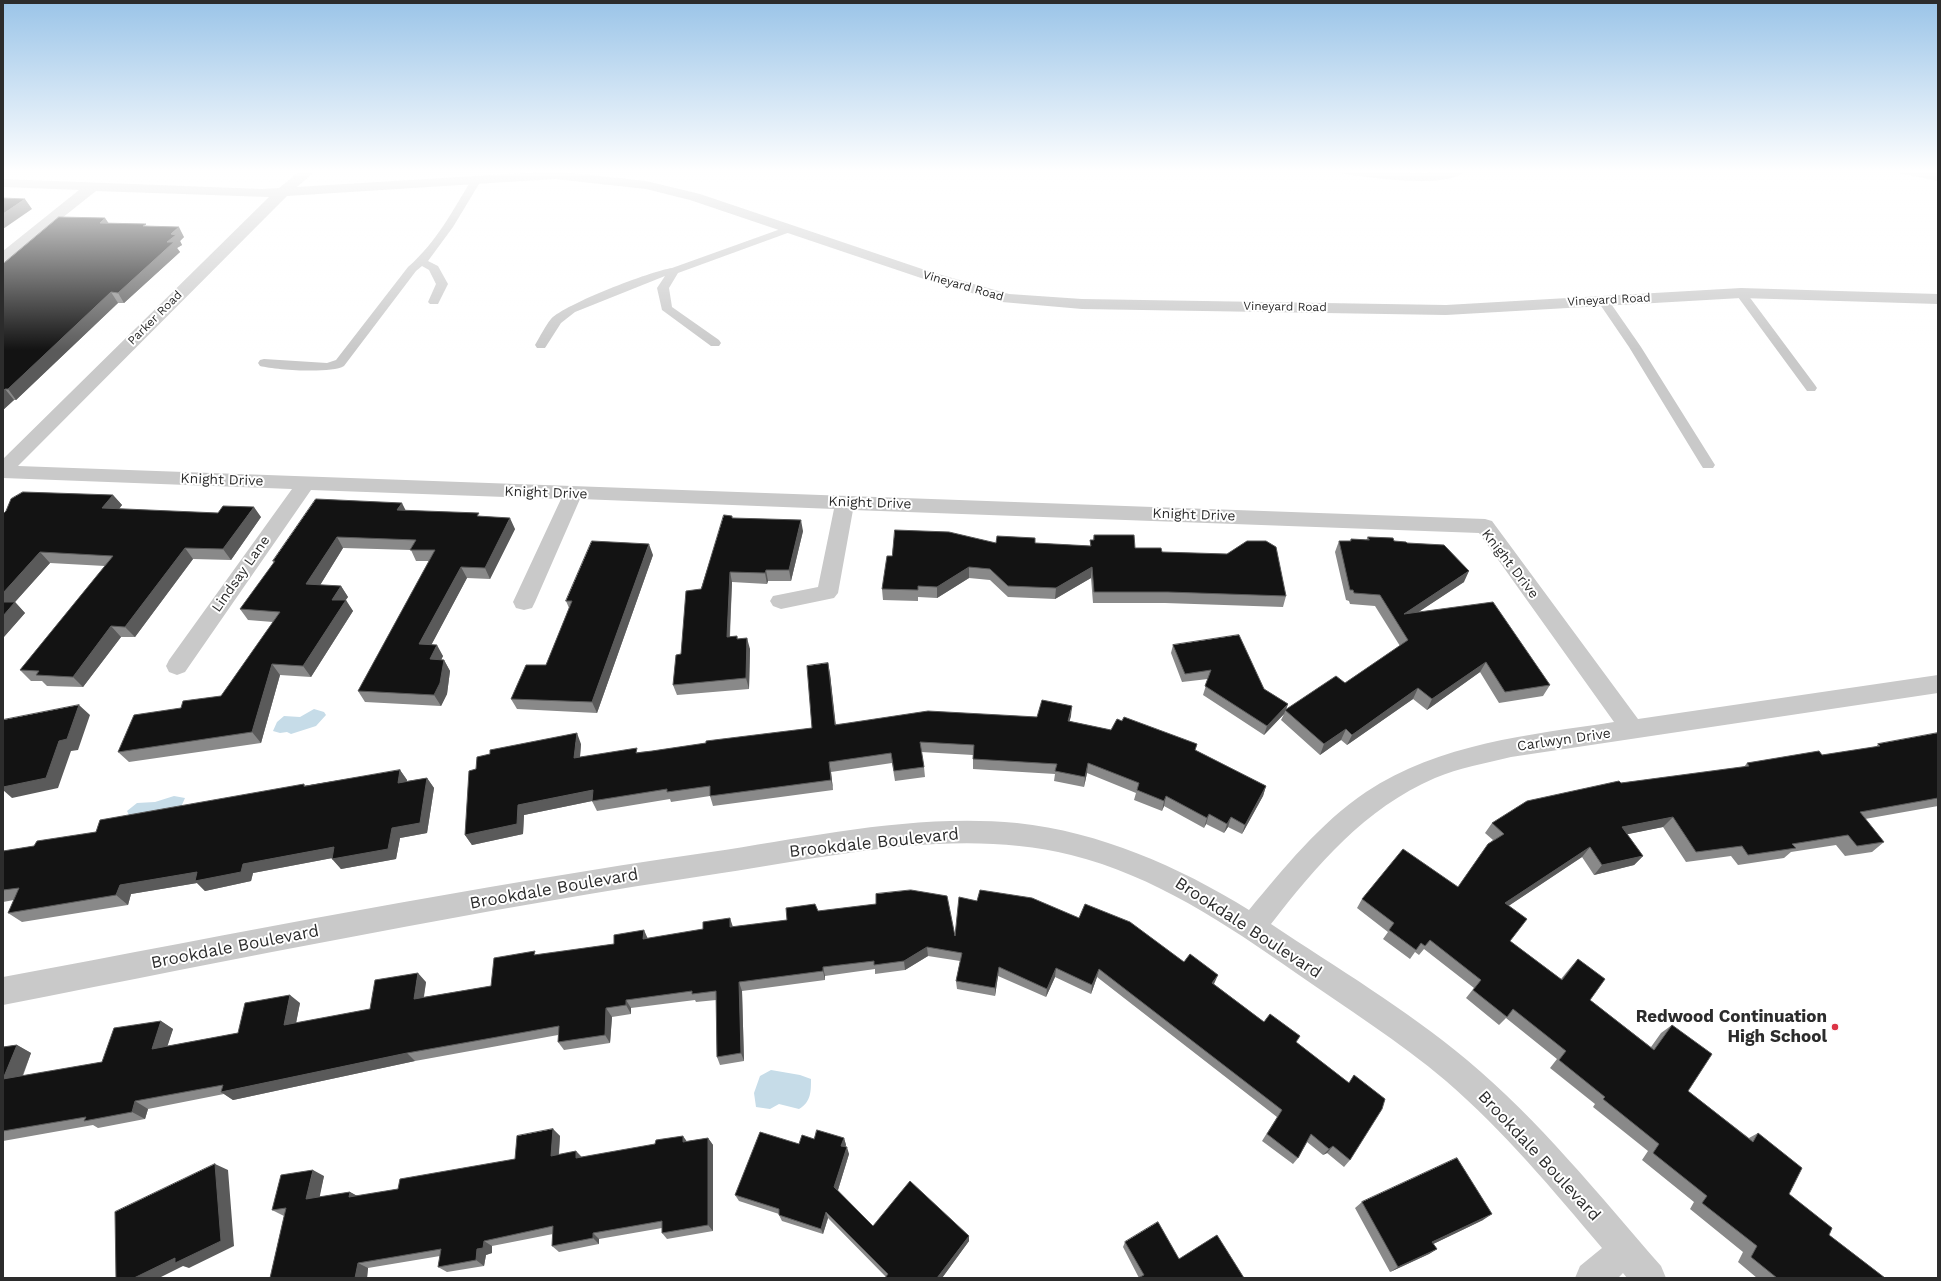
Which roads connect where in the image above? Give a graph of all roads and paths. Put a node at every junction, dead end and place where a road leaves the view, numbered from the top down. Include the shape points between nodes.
1 (38, 230) edge
2 (243, 230) edge
3 (445, 230) edge
4 (787, 230) edge
5 (791, 230) edge
6 (3, 258) edge
7 (422, 262) junction
8 (674, 271) junction
9 (1742, 293) junction
10 (1938, 299) edge
11 (1603, 300) junction
12 (434, 302) dead end
13 (715, 343) dead end
14 (541, 345) dead end
15 (264, 363) dead end
16 (1811, 388) dead end
17 (1708, 465) dead end
18 (3, 471) edge
19 (306, 483) junction
20 (573, 494) junction
21 (845, 502) junction
22 (780, 601) dead end
23 (524, 602) dead end
24 (177, 666) dead end
25 (1938, 684) edge
26 (1633, 730) junction
27 (1252, 927) junction
28 (3, 991) edge
29 (1625, 1250) junction
30 (1592, 1278) edge
31 (1649, 1278) edge

1 - 6 street
2 - 18 street, Parker Road
3 - 7 lane
4 - 8 lane
5 - 11 street, Vineyard Road via 926,275 1008,299 1082,304 1446,310
7 - 12 lane via 434,268 442,284
7 - 15 lane via 412,268 340,363 327,367
8 - 13 lane via 663,288 666,308
8 - 14 lane via 660,273 571,310 556,321
9 - 10 street, Vineyard Road
9 - 11 street, Vineyard Road
9 - 16 lane
11 - 17 lane
18 - 19 street, Knight Drive
19 - 20 street, Knight Drive
19 - 24 street, Lindsay Lane
20 - 21 street, Knight Drive
20 - 23 street
21 - 22 street via 827,593
21 - 26 street, Knight Drive via 1485,526
25 - 26 street, Carlwyn Drive
26 - 27 street, Carlwyn Drive via 1511,747 1426,771 1386,792 1349,818 1314,851
27 - 28 street, Brookdale Boulevard via 1183,884 1101,852 1053,840 1011,834 957,833 908,836 577,883
27 - 29 street, Brookdale Boulevard via 1454,1069 1500,1110
29 - 30 street
29 - 31 street, Brookdale Boulevard

